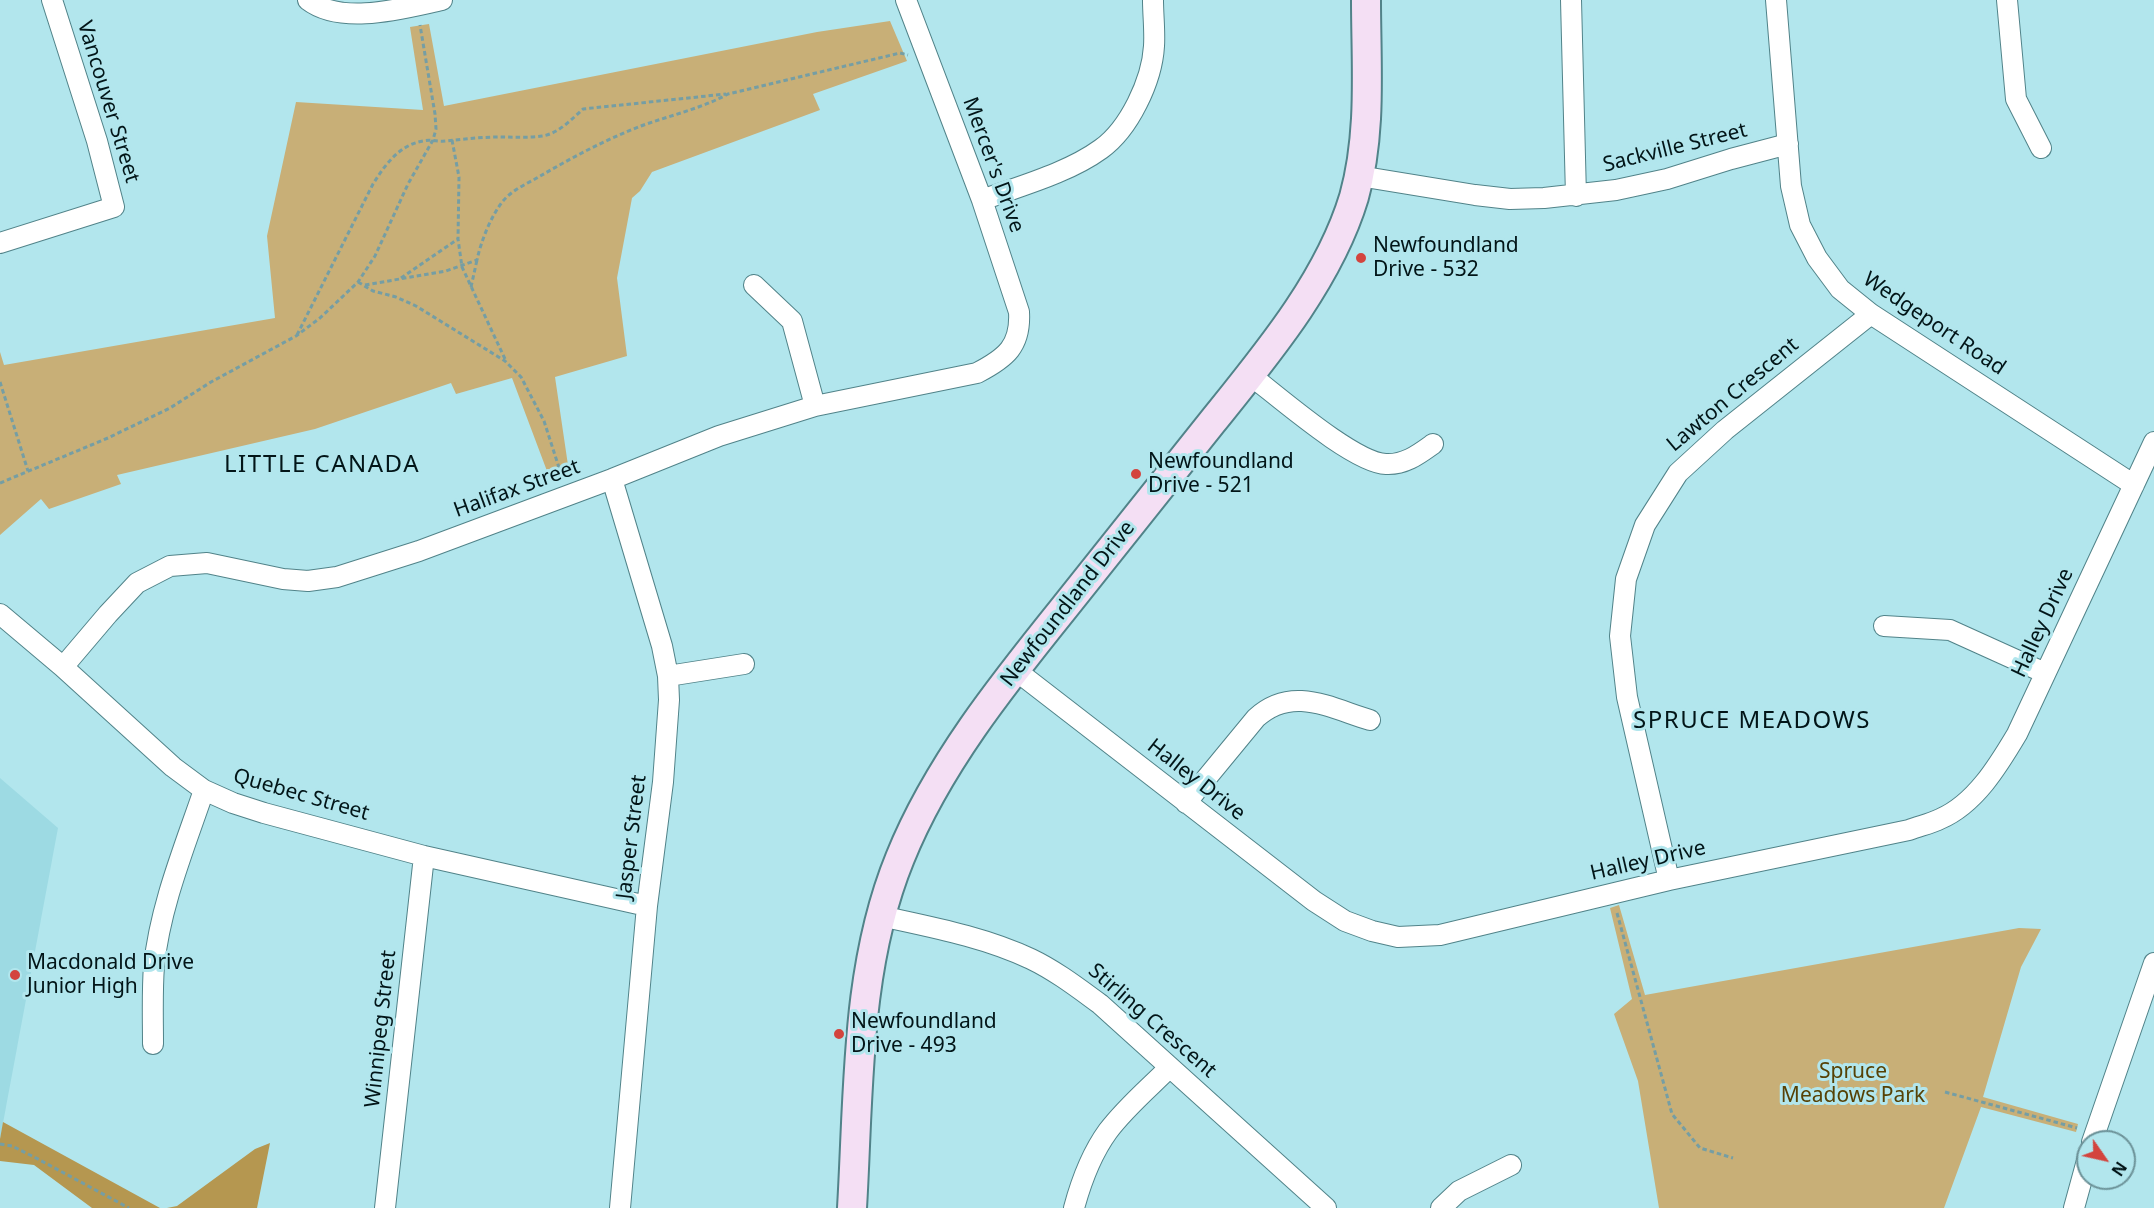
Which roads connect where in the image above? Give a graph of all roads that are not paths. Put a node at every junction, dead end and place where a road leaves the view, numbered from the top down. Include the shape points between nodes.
1 (52, 0) edge
2 (309, 0) edge
3 (442, 0) edge
4 (906, 0) edge
5 (1153, 0) edge
6 (1366, 0) edge
7 (1571, 0) edge
8 (1776, 0) edge
9 (2007, 0) edge
10 (1788, 144) junction
11 (2041, 148) dead end
12 (1359, 176) junction
13 (1576, 196) junction
14 (982, 200) junction
15 (0, 243) edge
16 (754, 285) dead end
17 (1871, 314) junction
18 (1012, 348) joint
19 (1250, 375) junction
20 (815, 406) junction
21 (2154, 442) edge
22 (1433, 444) dead end
23 (612, 479) junction
24 (2134, 485) junction
25 (0, 614) edge
26 (1884, 626) dead end
27 (744, 664) dead end
28 (63, 667) junction
29 (1014, 669) junction
30 (2045, 673) junction
31 (668, 676) junction
32 (1370, 720) dead end
33 (204, 790) junction
34 (1186, 803) junction
35 (424, 856) junction
36 (1669, 880) junction
37 (647, 906) junction
38 (881, 916) junction
39 (2154, 963) edge
40 (2149, 990) edge
41 (153, 1044) dead end
42 (1170, 1067) junction
43 (2088, 1130) edge
44 (1511, 1165) dead end
45 (2079, 1190) edge
46 (385, 1208) edge
47 (620, 1208) edge
48 (852, 1208) edge
49 (1074, 1208) edge
50 (1326, 1208) edge
51 (1442, 1208) edge
52 (2074, 1208) edge

1 - 15 street, Vancouver Street via 114,207
2 - 3 street via 346,15
4 - 14 street, Mercer's Drive
5 - 14 street via 1154,47 1147,83 1130,118 1101,149 1063,170
6 - 12 street, Newfoundland Drive via 1367,114
7 - 13 street
8 - 10 street, Wedgeport Road
9 - 11 street via 2016,99
10 - 13 street, Sackville Street via 1667,179
10 - 17 street, Wedgeport Road via 1791,186 1800,225 1817,258 1840,289
12 - 13 street, Sackville Street via 1510,199
12 - 19 street, Newfoundland Drive via 1346,222 1323,269
14 - 18 street, Mercer's Drive via 1019,312 1020,328
16 - 20 street via 792,321
17 - 24 street, Wedgeport Road
17 - 36 street, Lawton Crescent via 1725,430 1678,473 1645,525 1626,579 1620,636 1627,697
18 - 20 street, Halifax Street via 997,363 977,373
19 - 22 street via 1344,447 1376,462 1401,462
19 - 29 street, Newfoundland Drive
20 - 23 street, Halifax Street via 719,436
21 - 24 street, Halley Drive
23 - 28 street, Halifax Street via 338,577 308,581 207,563 170,566 137,584
23 - 31 street, Jasper Street
24 - 30 street, Halley Drive
25 - 28 street, Quebec Street
26 - 30 street via 1950,630
27 - 31 street
28 - 33 street, Quebec Street via 173,767
29 - 34 street, Halley Drive
29 - 38 street, Newfoundland Drive via 938,783 899,859
30 - 36 street, Halley Drive via 1996,770 1970,798 1941,819 1909,830
31 - 37 street, Jasper Street via 663,782
32 - 34 street via 1306,700 1278,704 1256,718
33 - 35 street, Quebec Street via 264,813
33 - 41 street via 164,915 154,965
34 - 36 street, Halley Drive via 1345,921 1398,937 1440,935
35 - 37 street, Quebec Street
35 - 46 street, Winnipeg Street
37 - 47 street, Jasper Street
38 - 42 street, Stirling Crescent via 1002,946 1032,959 1100,1004
38 - 48 street, Newfoundland Drive via 868,971
39 - 40 street
40 - 43 street
42 - 49 street via 1106,1134
42 - 50 street, Stirling Crescent
44 - 51 street via 1459,1191
45 - 52 street

